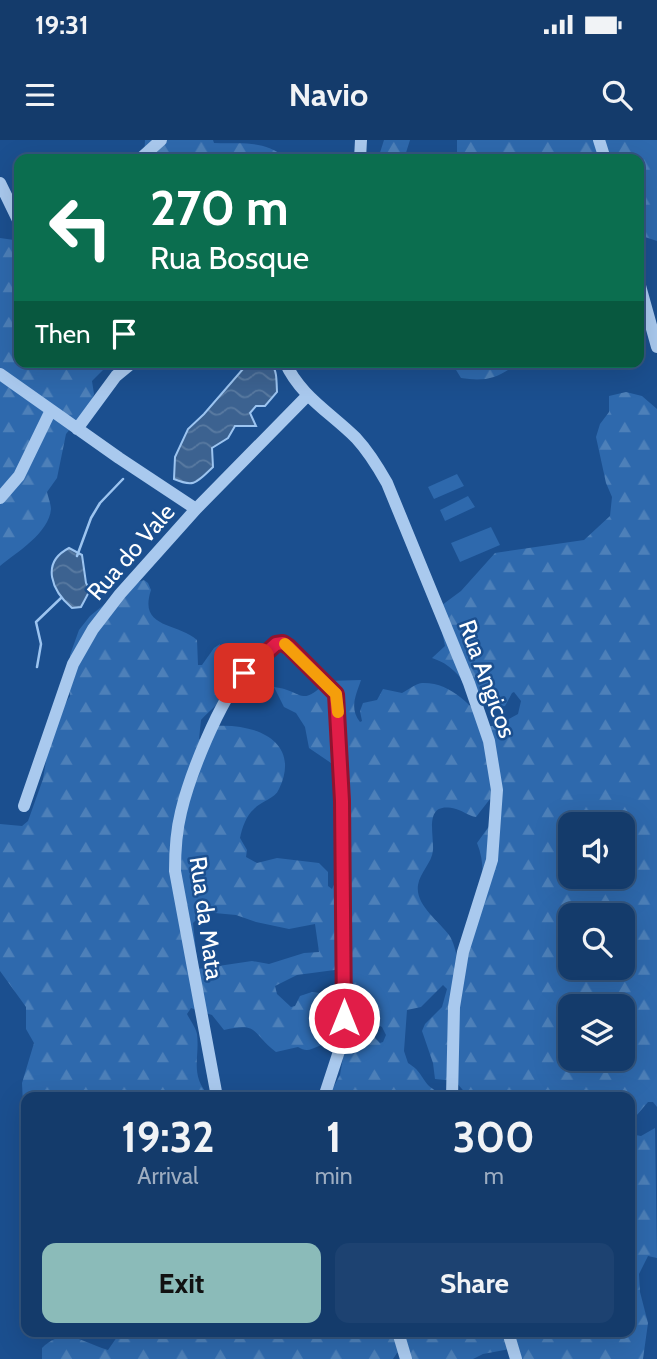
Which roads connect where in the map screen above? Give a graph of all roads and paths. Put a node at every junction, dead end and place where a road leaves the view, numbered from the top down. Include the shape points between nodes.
1 (161, 140) edge
2 (146, 154) edge
3 (0, 183) edge
4 (14, 212) edge
5 (644, 300) edge
6 (657, 347) edge
7 (125, 368) edge
8 (289, 368) edge
9 (0, 374) edge
10 (307, 396) junction
11 (51, 411) junction
12 (77, 429) junction
13 (0, 498) edge
14 (196, 509) junction
15 (24, 806) dead end
16 (216, 1092) edge
17 (326, 1092) edge
18 (452, 1092) edge
19 (400, 1337) edge
20 (509, 1337) edge
21 (404, 1358) edge
22 (516, 1359) edge

1 - 2 street
3 - 4 street
5 - 6 street
7 - 12 street
8 - 10 street
9 - 11 street
10 - 14 street, Rua do Vale
10 - 18 street, Rua Angicos via 354,436 387,483 489,741 497,790 492,860 463,952 454,1007
11 - 12 street
11 - 13 street via 19,477
12 - 14 street
14 - 15 street, Rua do Vale via 93,629 74,664
16 - 17 street, Rua da Mata via 175,871 175,843 181,810 229,694 244,673 283,643 329,686 338,703 344,1035
19 - 21 street
20 - 22 street

